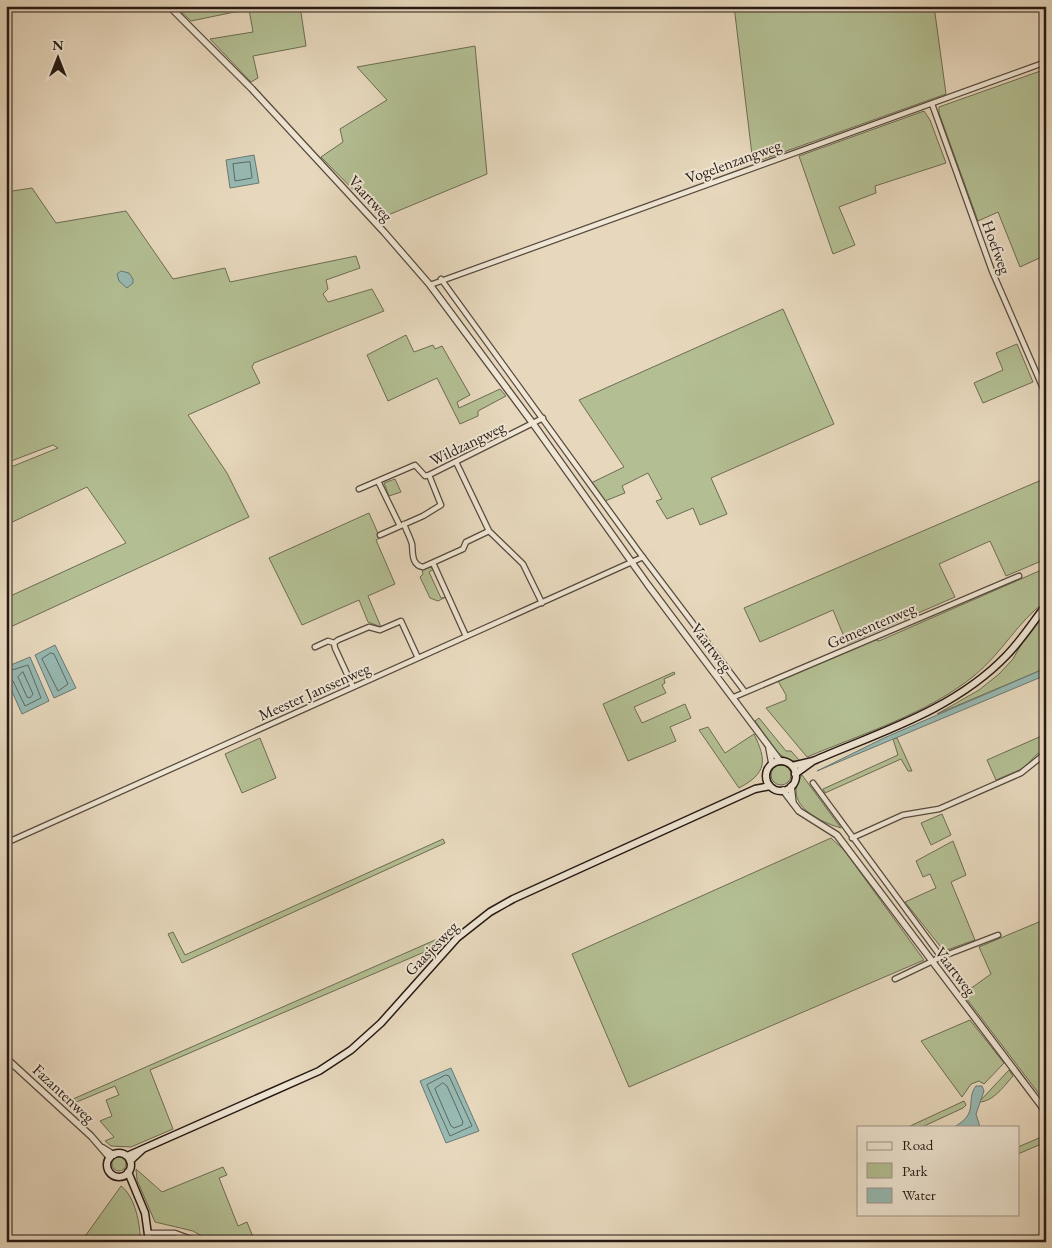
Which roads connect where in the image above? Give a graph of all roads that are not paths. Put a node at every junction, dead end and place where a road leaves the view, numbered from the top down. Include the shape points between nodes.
1 (169, 6) edge
2 (1046, 62) edge
3 (932, 104) junction
4 (442, 279) junction
5 (430, 285) junction
6 (1046, 395) edge
7 (543, 418) junction
8 (534, 424) junction
9 (456, 462) junction
10 (429, 475) junction
11 (378, 481) junction
12 (359, 489) dead end
13 (402, 525) junction
14 (489, 531) junction
15 (380, 535) dead end
16 (643, 557) junction
17 (433, 563) junction
18 (632, 563) junction
19 (1019, 576) dead end
20 (542, 603) junction
21 (1046, 605) edge
22 (466, 636) junction
23 (334, 643) junction
24 (315, 647) dead end
25 (418, 658) junction
26 (353, 687) junction
27 (745, 692) junction
28 (734, 697) junction
29 (769, 748) junction
30 (1046, 753) edge
31 (780, 761) junction
32 (813, 761) junction
33 (772, 764) junction
34 (792, 766) junction
35 (795, 774) junction
36 (766, 778) junction
37 (813, 783) dead end
38 (770, 786) junction
39 (791, 786) junction
40 (755, 789) junction
41 (783, 790) junction
42 (793, 803) junction
43 (853, 839) junction
44 (6, 843) edge
45 (845, 846) junction
46 (998, 936) dead end
47 (941, 957) junction
48 (932, 962) junction
49 (895, 979) dead end
50 (6, 1058) edge
51 (1046, 1112) edge
52 (112, 1156) junction
53 (129, 1159) junction
54 (126, 1174) junction
55 (148, 1233) junction
56 (149, 1242) edge
57 (199, 1242) edge

1 - 5 street, Vaartweg via 252,89
2 - 3 street, Vogelenzangweg
3 - 4 street, Vogelenzangweg
3 - 6 street, Hoefweg via 992,271
4 - 5 street, Vogelenzangweg
4 - 7 street, Vaartweg
5 - 8 street, Vaartweg
7 - 8 street
7 - 16 street, Vaartweg
8 - 9 street, Wildzangweg
8 - 18 street, Vaartweg
9 - 10 street, Wildzangweg
9 - 14 street
10 - 11 street, Wildzangweg via 424,476 415,466
10 - 13 street via 441,505
11 - 12 street, Wildzangweg
11 - 13 street
13 - 15 street
13 - 17 street via 420,567
14 - 17 street via 466,542 463,549
14 - 20 street via 526,567
16 - 18 street
16 - 27 street, Vaartweg
17 - 22 street
18 - 20 street, Meester Janssenweg
18 - 28 street, Vaartweg
19 - 27 street, Gemeentenweg
20 - 22 street, Meester Janssenweg
21 - 32 main road via 1007,655 964,691 927,712
22 - 25 street, Meester Janssenweg
23 - 24 street via 328,641
23 - 25 street via 369,626 380,630 401,621
23 - 26 street
25 - 26 street, Meester Janssenweg
26 - 44 street, Meester Janssenweg
27 - 28 street, Gemeentenweg
28 - 29 street, Vaartweg
29 - 31 street, Vaartweg
29 - 33 street, Vaartweg
30 - 43 street via 1012,777 939,809 903,815
31 - 33 main road
31 - 34 main road
32 - 34 main road
32 - 35 main road
33 - 36 main road
34 - 35 main road
35 - 39 main road
36 - 38 main road
36 - 40 main road, Gaasjesweg
37 - 43 street, Vaartweg
38 - 40 main road, Gaasjesweg
38 - 41 main road
39 - 41 main road
39 - 42 street
40 - 53 main road, Gaasjesweg via 490,912 457,938 381,1023 351,1050 319,1071 143,1149
41 - 42 street, Vaartweg
42 - 45 street, Vaartweg via 808,818 830,829
43 - 45 street
43 - 47 street, Vaartweg
45 - 48 street, Vaartweg
46 - 47 street
47 - 48 street
48 - 49 street
48 - 51 street, Vaartweg
50 - 52 street, Fazantenweg
52 - 53 main road via 121,1154
52 - 54 main road via 108,1164 110,1172 115,1176
53 - 54 main road
54 - 55 main road via 142,1206
55 - 56 main road
55 - 57 street via 175,1233

